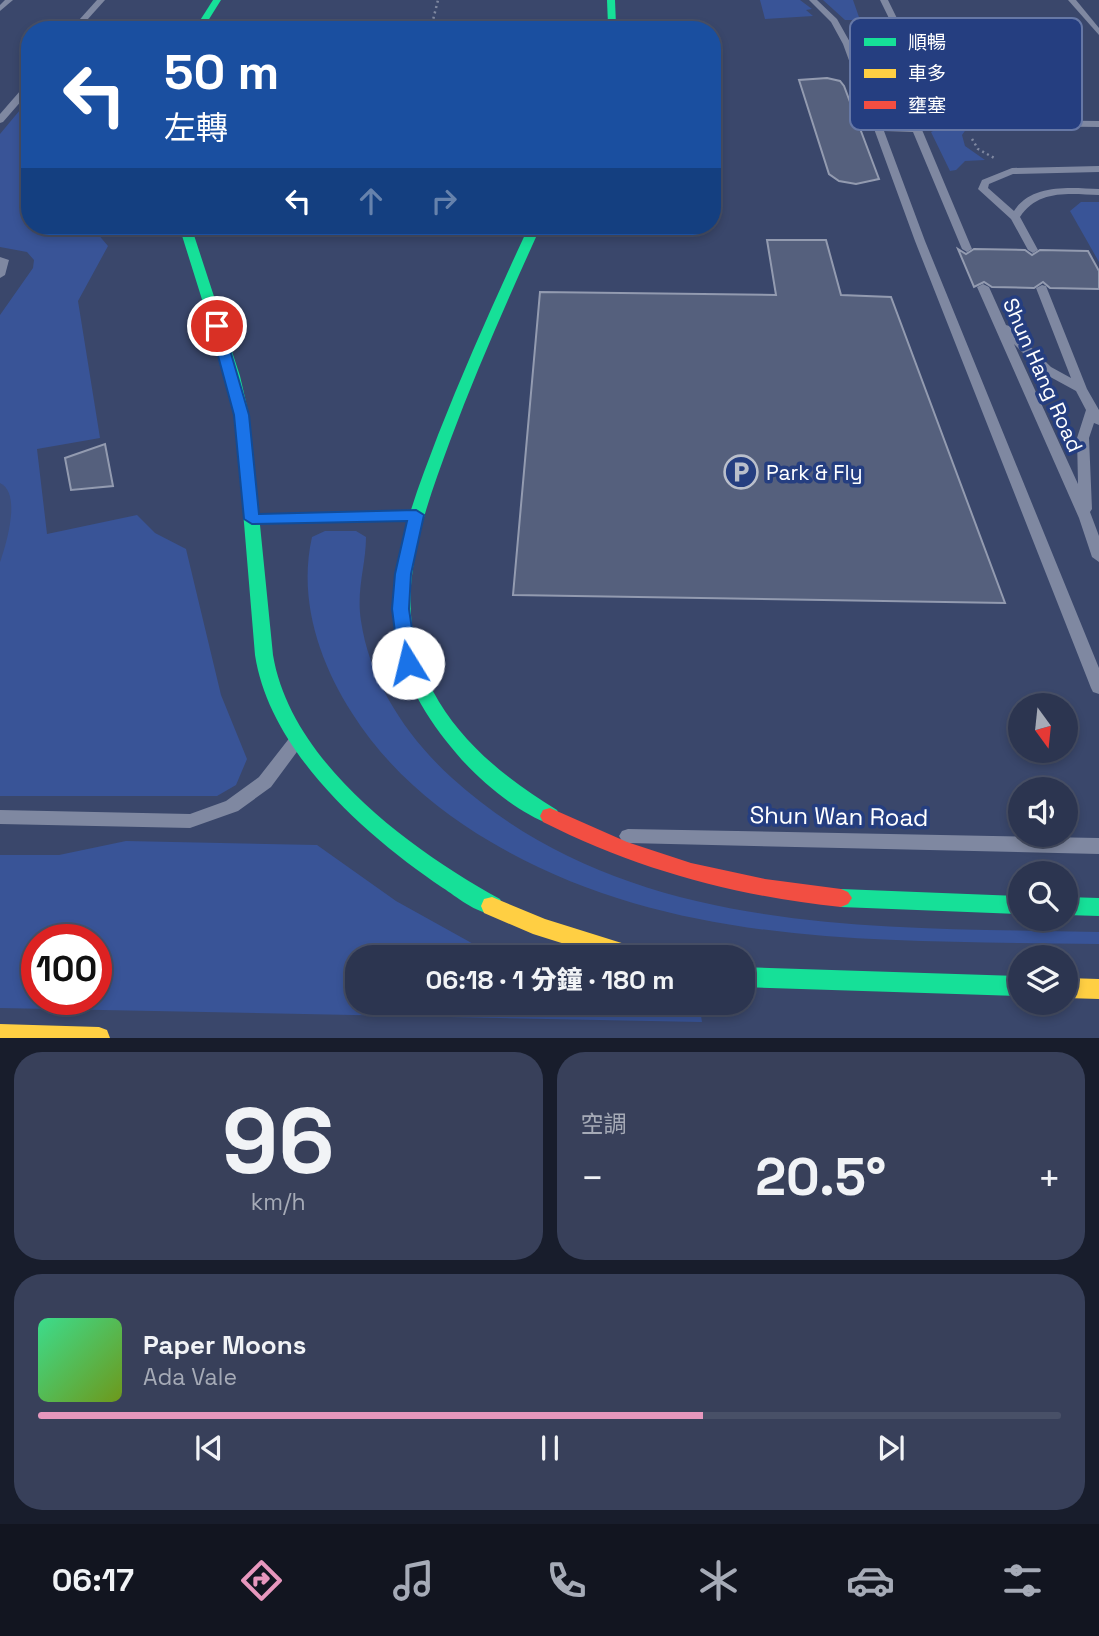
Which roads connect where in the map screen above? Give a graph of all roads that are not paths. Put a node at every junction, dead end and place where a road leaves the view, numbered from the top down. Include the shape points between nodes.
1 (101, 0) edge
2 (217, 0) edge
3 (611, 0) edge
4 (813, 0) edge
5 (884, 0) edge
6 (1072, 0) edge
7 (893, 18) edge
8 (82, 21) edge
9 (204, 21) edge
10 (612, 21) edge
11 (1099, 33) edge
12 (850, 52) edge
13 (21, 96) edge
14 (0, 120) edge
15 (881, 130) edge
16 (919, 130) edge
17 (1099, 169) edge
18 (1099, 192) edge
19 (1015, 217) junction
20 (188, 235) edge
21 (531, 235) edge
22 (967, 249) dead end
23 (1033, 250) dead end
24 (0, 260) edge
25 (0, 275) edge
26 (983, 287) dead end
27 (1042, 288) dead end
28 (995, 316) junction
29 (1082, 389) junction
30 (1096, 416) edge
31 (416, 515) junction
32 (1086, 518) junction
33 (252, 519) junction
34 (1099, 557) edge
35 (1099, 688) edge
36 (299, 738) junction
37 (0, 817) edge
38 (579, 832) junction
39 (1099, 846) edge
40 (1008, 905) edge
41 (1078, 906) edge
42 (1099, 907) edge
43 (593, 945) edge
44 (755, 977) edge
45 (1008, 986) edge
46 (1078, 988) edge
47 (1099, 989) edge
48 (0, 1035) edge
49 (99, 1038) edge

1 - 8 lane
2 - 9 highway
3 - 10 highway
4 - 12 lane via 834,21
5 - 7 lane
6 - 11 lane
13 - 14 lane
15 - 35 lane via 920,241
16 - 22 lane
17 - 19 lane via 1012,171 985,182 983,189
18 - 19 lane via 1034,197 1021,204
19 - 23 lane
20 - 33 highway via 242,415
21 - 31 highway via 464,383
24 - 25 lane via 4,260
26 - 28 lane, Shun Hang Road
27 - 29 lane
28 - 29 lane via 1047,370
28 - 32 lane, Shun Hang Road
29 - 30 lane
30 - 32 lane via 1083,438
31 - 33 lane
31 - 38 highway via 403,574 401,609 408,663 422,698 443,731 481,769
32 - 34 lane, Shun Hang Road
33 - 36 highway via 268,673
36 - 37 lane via 265,782 232,806 190,821
36 - 43 highway via 349,799 443,878 511,915
38 - 39 lane, Shun Wan Road
38 - 40 highway via 652,861 762,889 870,901
41 - 42 highway
44 - 45 highway
46 - 47 highway
48 - 49 highway

